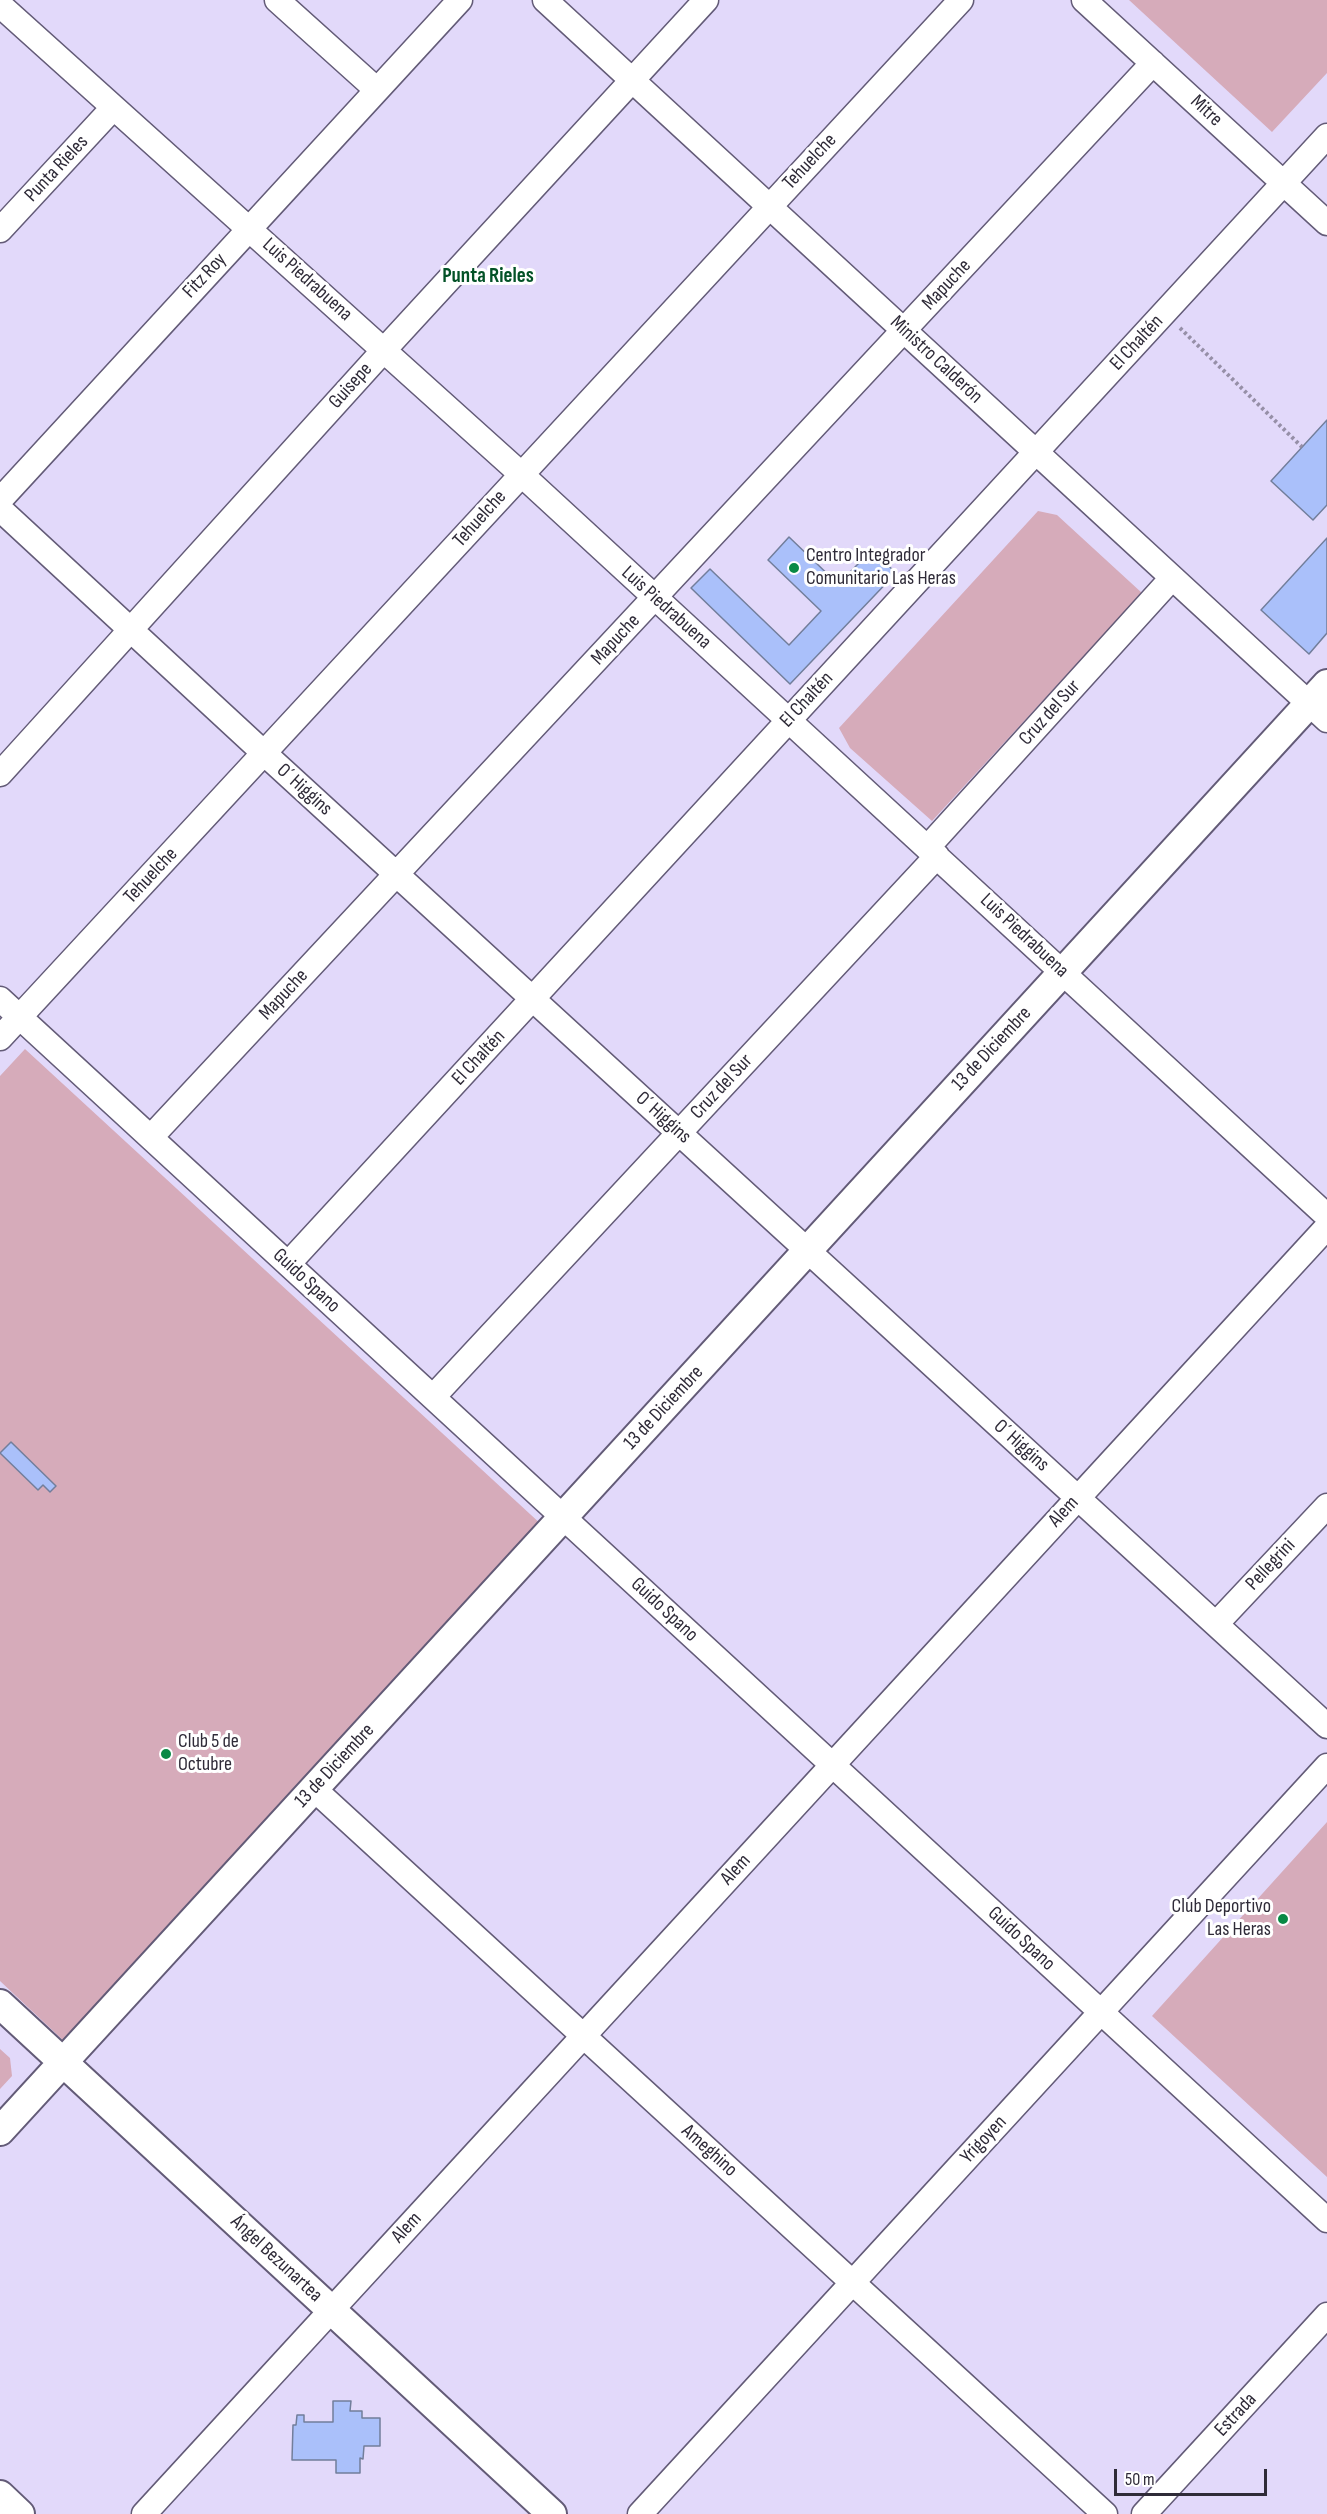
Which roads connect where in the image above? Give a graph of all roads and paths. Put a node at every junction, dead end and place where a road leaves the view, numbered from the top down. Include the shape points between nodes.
1 (277, 0) edge
2 (460, 0) edge
3 (545, 0) edge
4 (706, 0) edge
5 (961, 0) edge
6 (1084, 0) edge
7 (0, 5) edge
8 (1153, 63) junction
9 (632, 80) junction
10 (377, 90) junction
11 (113, 108) junction
12 (1327, 136) edge
13 (1284, 183) junction
14 (769, 206) junction
15 (1327, 223) edge
16 (250, 228) junction
17 (0, 230) edge
18 (1165, 312) junction
19 (904, 332) junction
20 (384, 350) junction
21 (1302, 447) dead end
22 (1036, 452) junction
23 (521, 474) junction
24 (0, 500) edge
25 (0, 509) edge
26 (1172, 578) junction
27 (654, 599) junction
28 (131, 628) junction
29 (1321, 703) edge
30 (789, 720) junction
31 (265, 754) junction
32 (0, 774) edge
33 (932, 852) junction
34 (396, 875) junction
35 (1063, 972) junction
36 (0, 999) edge
37 (533, 1000) junction
38 (20, 1017) junction
39 (0, 1038) edge
40 (679, 1133) junction
41 (151, 1137) junction
42 (1327, 1216) edge
43 (1327, 1227) edge
44 (808, 1251) junction
45 (288, 1264) junction
46 (433, 1397) junction
47 (1078, 1498) junction
48 (1327, 1506) edge
49 (563, 1517) junction
50 (1216, 1624) junction
51 (1327, 1726) edge
52 (832, 1765) junction
53 (1327, 1766) edge
54 (314, 1789) junction
55 (0, 2004) edge
56 (1101, 2012) junction
57 (583, 2036) junction
58 (63, 2062) junction
59 (0, 2131) edge
60 (1327, 2220) edge
61 (853, 2283) junction
62 (331, 2310) junction
63 (1327, 2315) edge
64 (0, 2495) edge
65 (21, 2514) edge
66 (144, 2514) edge
67 (552, 2514) edge
68 (640, 2514) edge
69 (1105, 2514) edge
70 (1144, 2514) edge

1 - 10 street
2 - 10 street, Fitz Roy
3 - 9 street, Ministro Calderón
4 - 9 street, Guisepe
5 - 14 street, Tehuelche
6 - 8 street, Mitre
7 - 11 street, Luis Piedrabuena
8 - 13 street, Mitre
8 - 19 street, Mapuche
9 - 14 street, Ministro Calderón
9 - 20 street, Guisepe
10 - 16 street, Fitz Roy
11 - 16 street, Luis Piedrabuena
11 - 17 street, Punta Rieles
12 - 13 street, El Chaltén
13 - 15 street, Mitre
13 - 18 street, El Chaltén
14 - 19 street, Ministro Calderón
14 - 23 street, Tehuelche
16 - 20 street, Luis Piedrabuena
16 - 24 street, Fitz Roy
18 - 21 path
18 - 22 street, El Chaltén
19 - 22 street, Ministro Calderón
19 - 27 street, Mapuche
20 - 23 street, Luis Piedrabuena
20 - 28 street, Guisepe
22 - 26 street, Ministro Calderón
22 - 30 street, El Chaltén
23 - 27 street, Luis Piedrabuena
23 - 31 street, Tehuelche
25 - 28 street, O´ Higgins
26 - 29 street, Ministro Calderón
26 - 33 street, Cruz del Sur
27 - 30 street, Luis Piedrabuena
27 - 34 street, Mapuche
28 - 31 street, O´ Higgins
28 - 32 street, Guisepe
29 - 35 street, 13 de Diciembre
30 - 33 street, Luis Piedrabuena
30 - 37 street, El Chaltén
31 - 34 street, O´ Higgins
31 - 38 street, Tehuelche
33 - 35 street, Luis Piedrabuena
33 - 40 street, Cruz del Sur
34 - 37 street, O´ Higgins
34 - 41 street, Mapuche
35 - 42 street, Luis Piedrabuena
35 - 44 street, 13 de Diciembre
36 - 38 street, Guido Spano
37 - 40 street, O´ Higgins
37 - 45 street, El Chaltén
38 - 39 street, Tehuelche
38 - 41 street, Guido Spano
40 - 44 street, O´ Higgins
40 - 46 street, Cruz del Sur
41 - 45 street, Guido Spano
43 - 47 street, Alem
44 - 47 street, O´ Higgins
44 - 49 street, 13 de Diciembre
45 - 46 street, Guido Spano
46 - 49 street, Guido Spano
47 - 50 street, O´ Higgins
47 - 52 street, Alem
48 - 50 street, Pellegrini
49 - 52 street, Guido Spano
49 - 54 street, 13 de Diciembre
50 - 51 street, O´ Higgins
52 - 56 street, Guido Spano
52 - 57 street, Alem
53 - 56 street, Yrigoyen
54 - 57 street, Ameghino
54 - 58 street, 13 de Diciembre
55 - 58 street, Ángel Bezunartea
56 - 60 street, Guido Spano
56 - 61 street, Yrigoyen
57 - 61 street, Ameghino
57 - 62 street, Alem
58 - 59 street, 13 de Diciembre
58 - 62 street, Ángel Bezunartea
61 - 68 street, Yrigoyen
61 - 69 street, Ameghino
62 - 66 street, Alem
62 - 67 street, Ángel Bezunartea
63 - 70 street, Estrada
64 - 65 street

